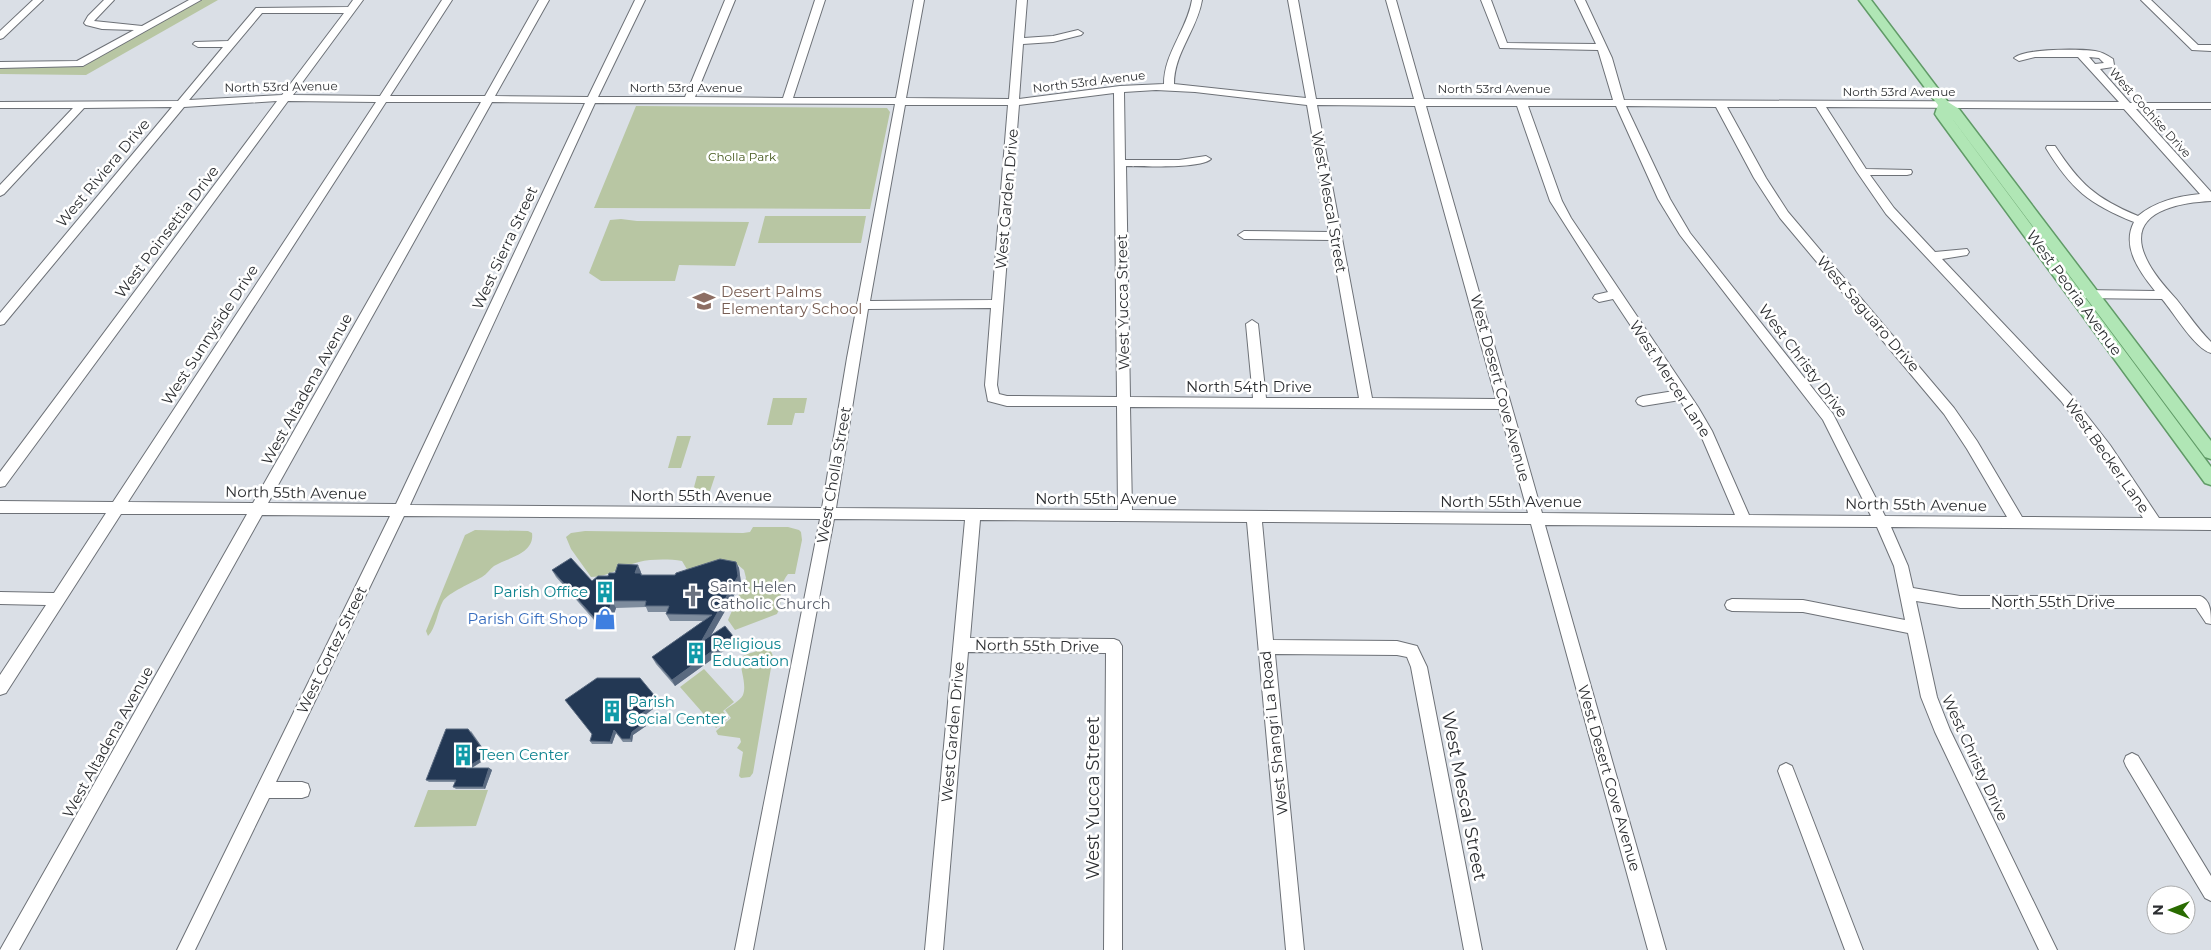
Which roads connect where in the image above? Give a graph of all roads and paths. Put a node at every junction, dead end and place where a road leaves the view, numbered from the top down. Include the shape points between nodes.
1 (38, 0) edge
2 (109, 0) edge
3 (196, 0) edge
4 (447, 0) edge
5 (544, 0) edge
6 (640, 0) edge
7 (730, 0) edge
8 (820, 0) edge
9 (920, 0) edge
10 (1022, 0) edge
11 (1198, 0) edge
12 (1293, 0) edge
13 (1391, 0) edge
14 (1486, 0) edge
15 (1580, 0) edge
16 (1865, 0) edge
17 (2146, 0) edge
18 (354, 5) edge
19 (259, 10) joint
20 (144, 29) junction
21 (1078, 33) dead end
22 (0, 36) edge
23 (1018, 41) junction
24 (198, 44) dead end
25 (230, 44) junction
26 (1602, 47) junction
27 (2211, 48) edge
28 (2081, 54) junction
29 (2019, 58) dead end
30 (0, 65) edge
31 (2093, 67) junction
32 (1169, 87) junction
33 (1119, 90) junction
34 (285, 98) junction
35 (384, 98) junction
36 (487, 99) junction
37 (590, 100) junction
38 (688, 100) junction
39 (787, 101) junction
40 (901, 101) junction
41 (1015, 102) junction
42 (1311, 102) junction
43 (1420, 102) junction
44 (1521, 102) junction
45 (1619, 102) junction
46 (180, 104) junction
47 (1720, 104) junction
48 (1820, 104) junction
49 (0, 105) edge
50 (81, 105) junction
51 (1944, 105) junction
52 (2127, 106) junction
53 (2211, 106) edge
54 (2051, 148) dead end
55 (1206, 159) dead end
56 (1121, 163) junction
57 (1862, 172) junction
58 (1907, 172) dead end
59 (0, 192) edge
60 (2210, 197) edge
61 (2141, 220) junction
62 (1244, 236) dead end
63 (1336, 236) junction
64 (1963, 252) dead end
65 (1933, 256) junction
66 (2075, 294) junction
67 (2092, 294) junction
68 (1616, 295) junction
69 (2166, 295) junction
70 (1599, 298) dead end
71 (998, 304) junction
72 (863, 305) junction
73 (0, 321) edge
74 (1252, 324) dead end
75 (2031, 344) dead end
76 (2018, 345) junction
77 (2211, 349) edge
78 (1682, 395) junction
79 (993, 398) joint
80 (1643, 401) dead end
81 (1124, 402) junction
82 (1260, 403) junction
83 (1366, 404) junction
84 (1505, 404) junction
85 (2211, 453) edge
86 (2211, 479) edge
87 (0, 482) edge
88 (0, 508) edge
89 (117, 508) junction
90 (258, 509) junction
91 (400, 510) junction
92 (828, 513) junction
93 (973, 515) junction
94 (1125, 515) junction
95 (1254, 516) junction
96 (1536, 518) junction
97 (1744, 520) junction
98 (1880, 521) junction
99 (2018, 523) junction
100 (2154, 524) junction
101 (2211, 524) edge
102 (1907, 593) junction
103 (0, 598) edge
104 (58, 599) junction
105 (1732, 605) dead end
106 (2211, 618) edge
107 (1914, 628) junction
108 (961, 645) junction
109 (1114, 646) joint
110 (1266, 647) junction
111 (0, 688) edge
112 (2132, 761) dead end
113 (1786, 771) dead end
114 (265, 790) junction
115 (302, 790) dead end
116 (2203, 866) edge
117 (2211, 892) edge
118 (10, 950) edge
119 (186, 950) edge
120 (744, 950) edge
121 (934, 950) edge
122 (1113, 950) edge
123 (1295, 950) edge
124 (1473, 950) edge
125 (1657, 950) edge
126 (1854, 950) edge
127 (2048, 950) edge

1 - 22 street
2 - 20 street via 89,23
3 - 20 street
4 - 35 street, West Sunnyside Drive
5 - 36 street, West Altadena Avenue
6 - 37 street, West Sierra Street
7 - 38 street
8 - 39 street
9 - 40 street, West Cholla Street
10 - 23 street, West Garden Drive
11 - 32 street via 1191,23 1173,58
12 - 42 street, West Mescal Street
13 - 43 street, West Desert Cove Avenue
14 - 26 street via 1503,46
15 - 26 street, West Christy Drive
16 - 51 main road, West Peoria Avenue
17 - 27 street via 2195,48
18 - 19 street
18 - 34 street, West Poinsettia Drive
19 - 25 street, West Riviera Drive
20 - 30 street via 79,64
21 - 23 street via 1053,39
23 - 41 street, West Garden Drive
24 - 25 street
25 - 46 street, West Riviera Drive
26 - 45 street, West Christy Drive
28 - 29 street via 2035,54
28 - 31 street, West Cochise Drive
28 - 31 street, West Cochise Drive via 2102,56 2109,61 2109,65
31 - 52 street, West Cochise Drive
32 - 33 street, North 53rd Avenue
32 - 42 street, North 53rd Avenue
33 - 41 street, North 53rd Avenue via 1063,99
33 - 56 street, West Yucca Street
34 - 35 street, North 53rd Avenue
34 - 46 street, North 53rd Avenue
34 - 87 street, West Poinsettia Drive
35 - 36 street, North 53rd Avenue
35 - 89 street, West Sunnyside Drive
36 - 37 street, North 53rd Avenue
36 - 90 street, West Altadena Avenue
37 - 38 street, North 53rd Avenue
37 - 91 street, West Sierra Street
38 - 39 street, North 53rd Avenue
39 - 40 street, North 53rd Avenue
40 - 41 street, North 53rd Avenue
40 - 72 street, West Cholla Street
41 - 71 street, West Garden Drive
42 - 43 street, North 53rd Avenue
42 - 63 street, West Mescal Street
43 - 44 street, North 53rd Avenue
43 - 84 street, West Desert Cove Avenue
44 - 45 street, North 53rd Avenue
44 - 68 street, West Mercer Lane via 1556,201 1575,236
45 - 47 street, North 53rd Avenue
45 - 98 street, West Christy Drive via 1664,199 1686,235 1828,417
46 - 50 street, North 53rd Avenue
46 - 73 street, West Riviera Drive
47 - 48 street, North 53rd Avenue
47 - 99 street, West Saguaro Drive via 1784,215 1949,411
48 - 51 street, North 53rd Avenue
48 - 57 street, West Becker Lane
49 - 50 street, North 53rd Avenue
50 - 59 street
51 - 52 street, North 53rd Avenue
51 - 66 main road, West Peoria Avenue via 1941,114
51 - 67 main road, West Peoria Avenue via 1955,112
52 - 53 street, North 53rd Avenue
52 - 60 street, West Cochise Drive
54 - 61 street via 2065,171 2083,190 2103,205
55 - 56 street via 1179,164
56 - 81 street, West Yucca Street
57 - 58 street
57 - 65 street, West Becker Lane via 1890,211
60 - 61 street via 2157,206
61 - 69 street via 2135,234 2141,262
62 - 63 street
63 - 83 street, West Mescal Street
64 - 65 street
65 - 76 street, West Becker Lane
66 - 67 street
66 - 86 main road, West Peoria Avenue
67 - 69 street
67 - 85 main road, West Peoria Avenue
68 - 70 street
68 - 78 street, West Mercer Lane
69 - 77 street
71 - 72 street
71 - 79 street, West Garden Drive via 991,385
72 - 92 street, West Cholla Street
74 - 82 street
75 - 76 street
76 - 100 street, West Becker Lane via 2085,422
78 - 80 street
78 - 97 street, West Mercer Lane via 1705,431
79 - 81 street, North 54th Drive via 1006,401
81 - 82 street, North 54th Drive
81 - 94 street, West Yucca Street
82 - 83 street, North 54th Drive
83 - 84 street, North 54th Drive
84 - 96 street, West Desert Cove Avenue
88 - 89 street, North 55th Avenue
89 - 90 street, North 55th Avenue
89 - 104 street, West Sunnyside Drive
90 - 91 street, North 55th Avenue
90 - 118 street, West Altadena Avenue
91 - 92 street, North 55th Avenue
91 - 114 street, West Cortez Street
92 - 93 street, North 55th Avenue
92 - 120 street, West Cholla Street
93 - 94 street, North 55th Avenue
93 - 108 street, West Garden Drive
94 - 95 street, North 55th Avenue
95 - 96 street, North 55th Avenue
95 - 110 street, West Shangri La Road
96 - 97 street, North 55th Avenue
96 - 125 street, West Desert Cove Avenue
97 - 98 street, North 55th Avenue
98 - 99 street, North 55th Avenue
98 - 102 street, West Christy Drive via 1901,566
99 - 100 street, North 55th Avenue
100 - 101 street, North 55th Avenue
102 - 106 street, North 55th Drive via 1960,602 2200,602
102 - 107 street, West Christy Drive
103 - 104 street
104 - 111 street, West Sunnyside Drive
105 - 107 street via 1803,606
107 - 127 street, West Christy Drive via 1929,697 1939,723
108 - 109 street, North 55th Drive
108 - 121 street, West Garden Drive
109 - 122 street, West Yucca Street
110 - 123 street, West Shangri La Road
110 - 124 street, West Mescal Street via 1397,648 1412,651 1419,667
112 - 116 street
113 - 126 street
114 - 115 street
114 - 119 street, West Cortez Street
116 - 117 street

